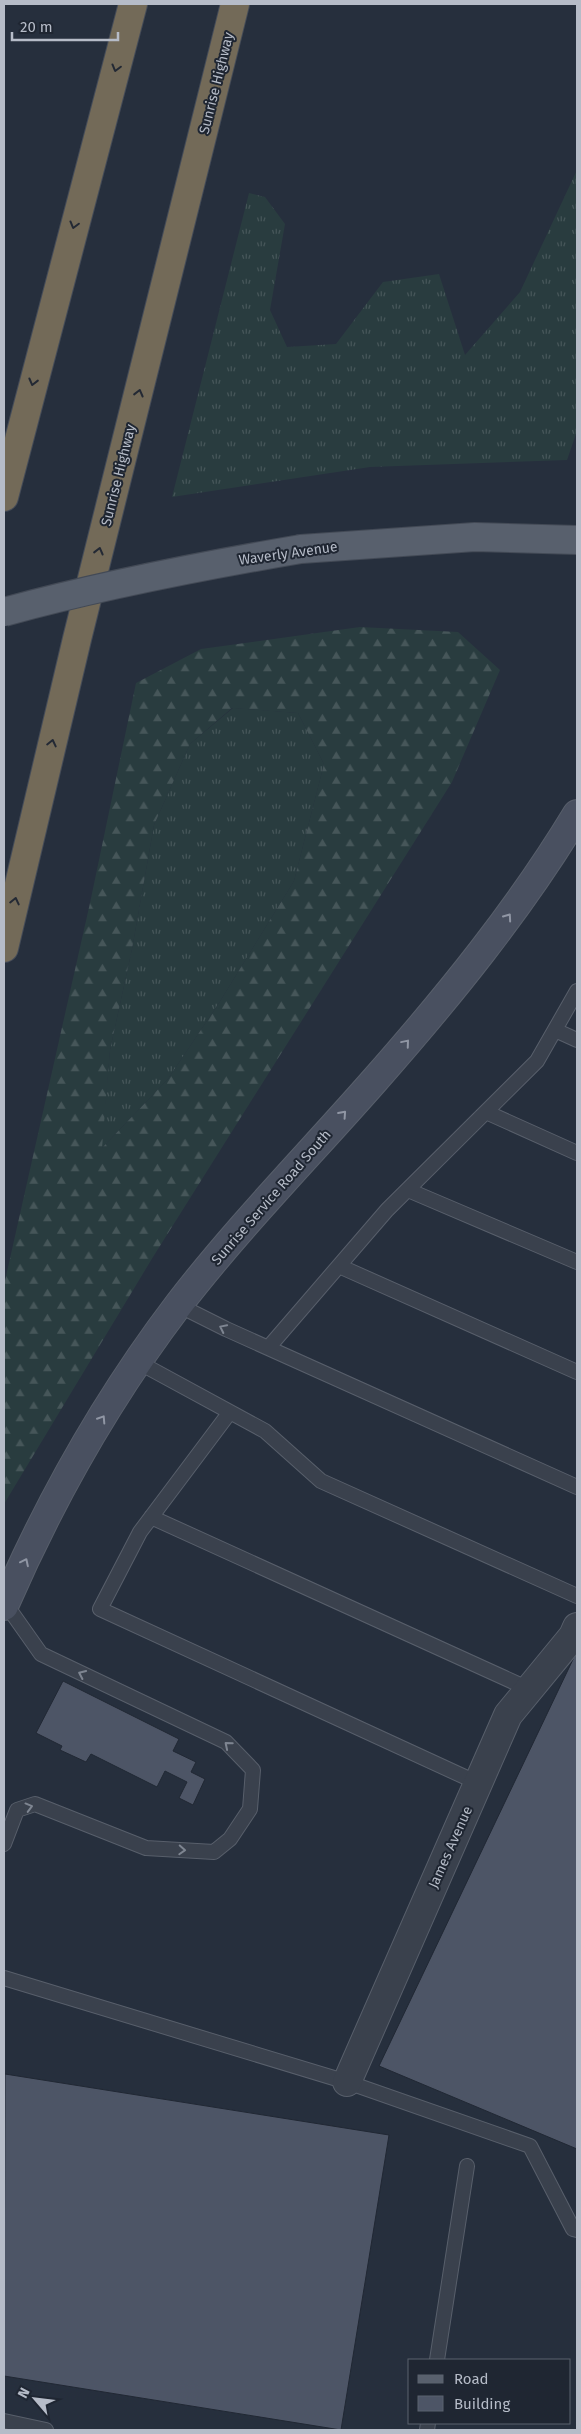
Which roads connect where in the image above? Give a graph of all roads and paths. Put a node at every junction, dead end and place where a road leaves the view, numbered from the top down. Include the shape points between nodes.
1 (133, 4) edge
2 (236, 4) edge
3 (4, 497) edge
4 (577, 540) edge
5 (4, 612) edge
6 (577, 814) edge
7 (4, 948) edge
8 (577, 991) edge
9 (555, 1030) junction
10 (577, 1040) edge
11 (486, 1112) junction
12 (577, 1153) edge
13 (408, 1190) junction
14 (577, 1262) edge
15 (339, 1266) junction
16 (178, 1305) junction
17 (268, 1348) junction
18 (138, 1362) junction
19 (577, 1372) edge
20 (230, 1412) junction
21 (577, 1487) edge
22 (151, 1517) junction
23 (577, 1596) edge
24 (4, 1605) edge
25 (577, 1627) edge
26 (529, 1689) junction
27 (478, 1783) junction
28 (4, 1844) edge
29 (4, 1978) edge
30 (347, 2082) junction
31 (467, 2166) dead end
32 (577, 2230) edge
33 (438, 2359) edge
34 (4, 2421) edge
35 (46, 2430) edge

1 -> 3 highway
7 -> 2 highway, Sunrise Highway via 82,620
4 - 5 main road, Waverly Avenue, bridge via 474,537 301,550 190,568
16 -> 6 main road, Sunrise Service Road South via 453,988 504,923
8 - 9 lane
9 - 10 lane
9 - 11 lane via 537,1061
11 - 12 lane
11 - 13 lane
13 - 14 lane
13 - 15 lane
15 - 17 lane
15 - 19 lane
17 -> 16 lane
16 - 18 main road, Sunrise Service Road South
17 - 21 lane
18 - 20 lane
24 -> 18 main road, Sunrise Service Road South via 85,1445
20 - 22 lane
20 - 23 lane via 266,1430 320,1481
22 - 26 lane
22 - 27 lane via 100,1608
28 -> 24 lane via 17,1810 36,1804 146,1848 214,1852 230,1839 250,1809 253,1770 226,1742 41,1654
25 - 26 street, James Avenue
26 - 27 street, James Avenue via 508,1715
27 - 30 street, James Avenue
29 - 30 lane
30 - 32 lane via 530,2146 573,2228
31 - 33 lane
34 - 35 lane

